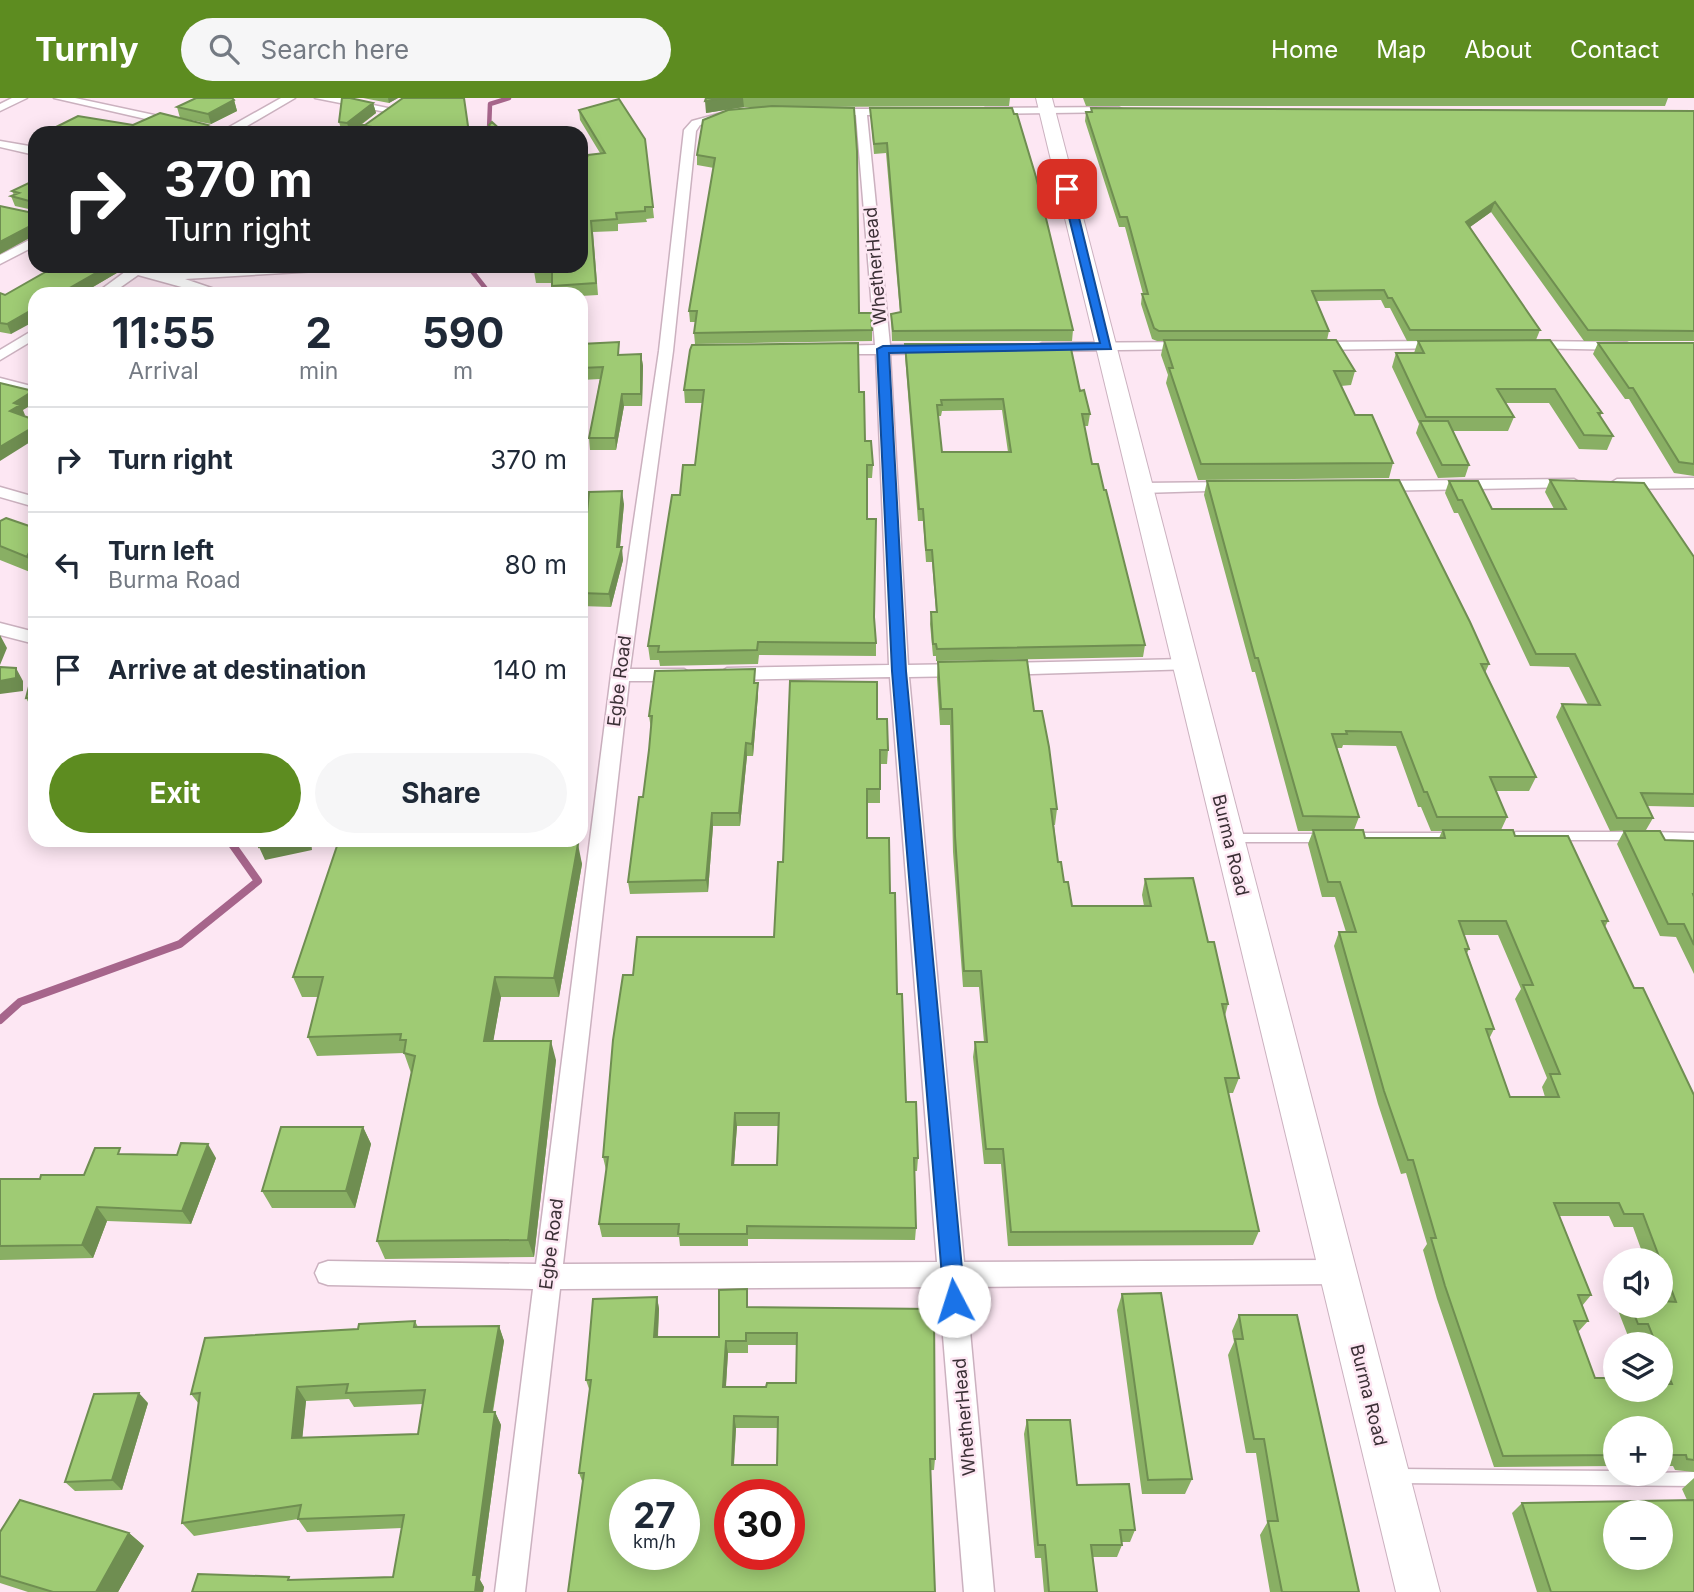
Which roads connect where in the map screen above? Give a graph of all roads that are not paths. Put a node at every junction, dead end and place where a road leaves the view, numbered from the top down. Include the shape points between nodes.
1 (21, 98) edge
2 (60, 98) edge
3 (289, 98) edge
4 (321, 98) edge
5 (1045, 104) edge
6 (0, 108) edge
7 (1126, 110) edge
8 (391, 111) edge
9 (967, 111) edge
10 (820, 112) edge
11 (862, 112) junction
12 (914, 112) edge
13 (737, 113) edge
14 (192, 126) edge
15 (238, 126) edge
16 (0, 144) edge
17 (28, 150) edge
18 (28, 245) edge
19 (0, 260) edge
20 (132, 273) edge
21 (152, 273) edge
22 (256, 273) edge
23 (159, 276) junction
24 (112, 287) edge
25 (198, 287) edge
26 (28, 338) edge
27 (1465, 345) edge
28 (1504, 345) edge
29 (1107, 346) junction
30 (1203, 346) edge
31 (1300, 346) edge
32 (1639, 346) edge
33 (1023, 348) edge
34 (883, 349) junction
35 (953, 349) edge
36 (815, 350) edge
37 (0, 356) edge
38 (0, 382) edge
39 (28, 390) edge
40 (1694, 483) edge
41 (1357, 486) edge
42 (1250, 487) edge
43 (1142, 488) junction
44 (0, 492) edge
45 (28, 500) edge
46 (0, 629) edge
47 (28, 637) edge
48 (1186, 665) junction
49 (899, 671) junction
50 (620, 676) junction
51 (1460, 836) edge
52 (1501, 836) edge
53 (1694, 837) edge
54 (1230, 838) junction
55 (1339, 1272) junction
56 (328, 1273) dead end
57 (952, 1275) junction
58 (547, 1277) junction
59 (1388, 1476) junction
60 (1694, 1479) edge
61 (510, 1592) edge
62 (979, 1592) edge
63 (1418, 1592) edge

1 - 6 street
2 - 14 street
3 - 15 street
4 - 8 street
5 - 7 street
5 - 9 street
5 - 29 street, Burma Road
10 - 11 street
11 - 12 street
11 - 34 street, WhetherHead
13 - 50 street, Egbe Road via 708,118 690,130 673,351
16 - 17 street
18 - 19 street
20 - 24 street
21 - 23 street
22 - 23 street
23 - 25 street
26 - 37 street
27 - 31 street
28 - 32 street
29 - 30 street
29 - 33 street
29 - 43 street, Burma Road
34 - 35 street
34 - 36 street
34 - 49 street, WhetherHead
38 - 39 street
40 - 41 street
42 - 43 street
43 - 48 street, Burma Road
44 - 45 street
46 - 47 street
48 - 49 street
48 - 54 street, Burma Road
49 - 50 street
49 - 57 street, WhetherHead
50 - 58 street, Egbe Road
51 - 54 lane
52 - 53 lane
54 - 55 street, Burma Road
55 - 57 street
55 - 59 street, Burma Road
56 - 58 street
57 - 58 street
57 - 62 street, WhetherHead
58 - 61 street, Egbe Road
59 - 60 lane
59 - 63 street, Burma Road

